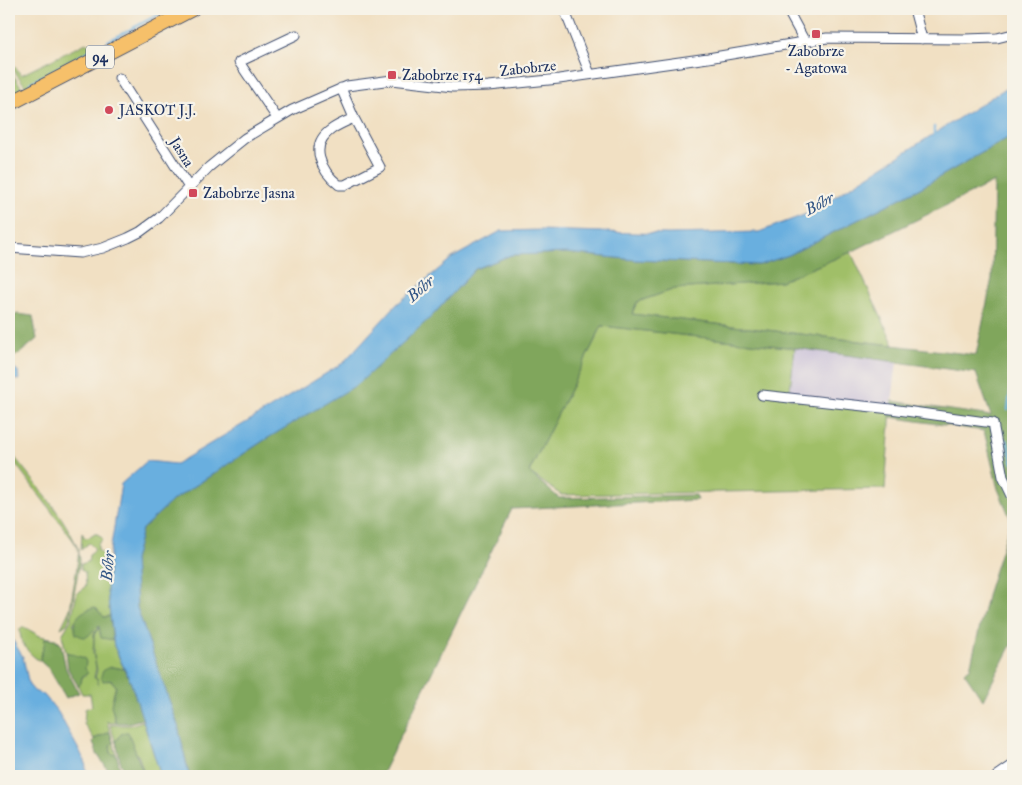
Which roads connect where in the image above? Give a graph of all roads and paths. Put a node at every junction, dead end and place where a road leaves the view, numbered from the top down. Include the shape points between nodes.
1 (192, 9) edge
2 (564, 9) edge
3 (787, 9) edge
4 (914, 9) edge
5 (1013, 34) edge
6 (296, 35) dead end
7 (922, 39) junction
8 (805, 42) junction
9 (590, 74) junction
10 (119, 78) dead end
11 (341, 88) junction
12 (9, 104) edge
13 (277, 118) junction
14 (354, 118) junction
15 (190, 189) junction
16 (9, 248) edge
17 (762, 395) dead end
18 (1013, 498) edge
19 (1013, 765) edge
20 (997, 776) edge

1 - 12 main road, 94
2 - 9 street
3 - 8 street
4 - 7 street
5 - 7 street, Zabobrze via 982,39
6 - 13 street via 239,62
7 - 8 street, Zabobrze via 840,37
8 - 9 street, Zabobrze
9 - 11 street, Zabobrze via 474,87 392,80
10 - 15 street, Jasna
11 - 13 street, Zabobrze
11 - 14 street
13 - 15 street, Zabobrze via 245,138 210,167
14 - 14 street via 380,167 339,186 322,165 318,145 332,128
15 - 16 street, Zabobrze via 150,226 103,248 80,253
17 - 18 street via 993,423 1003,477
19 - 20 street

